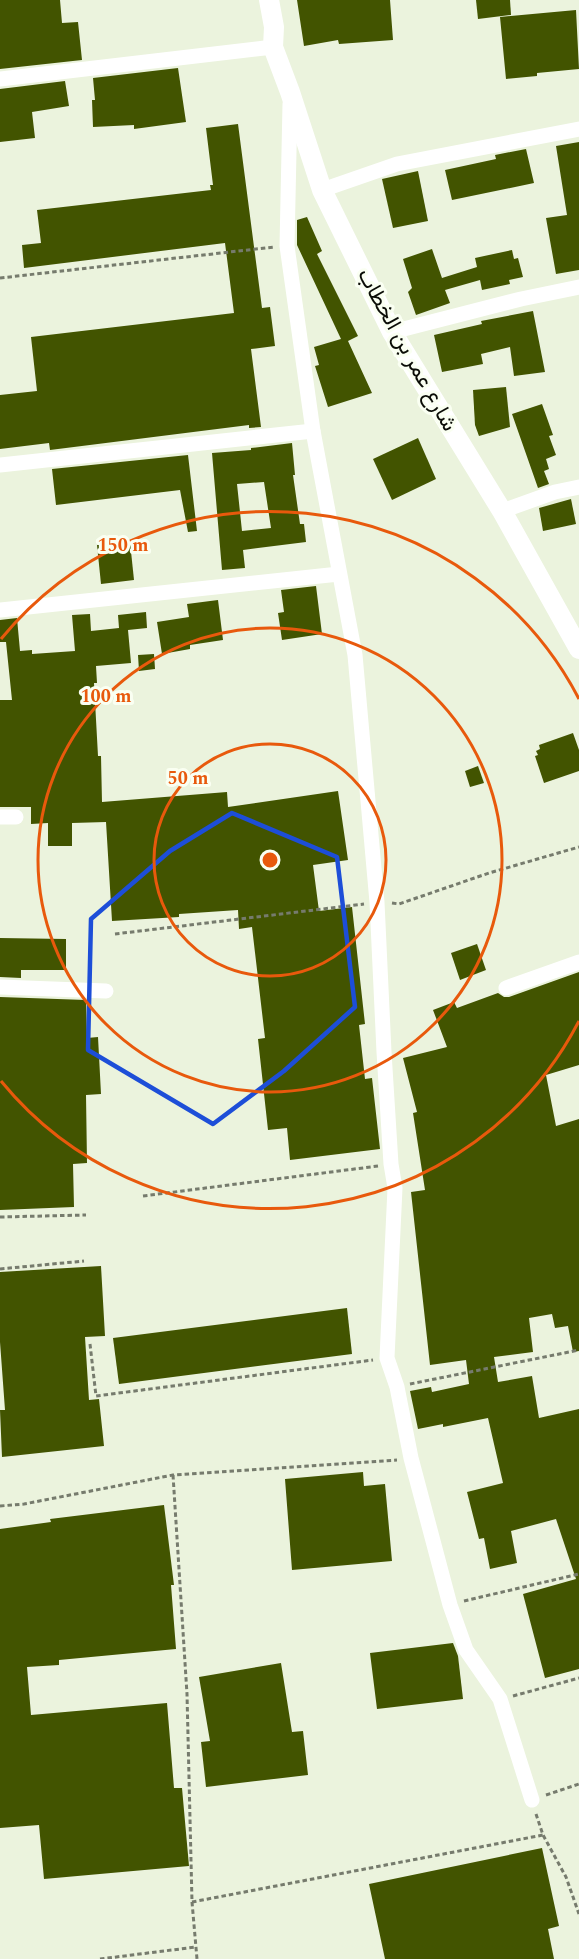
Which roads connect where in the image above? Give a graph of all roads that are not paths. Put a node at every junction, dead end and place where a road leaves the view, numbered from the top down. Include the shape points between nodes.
1 (269, 0) edge
2 (273, 47) junction
3 (0, 79) edge
4 (290, 92) junction
5 (579, 129) edge
6 (322, 190) junction
7 (579, 287) edge
8 (392, 332) junction
9 (313, 431) junction
10 (0, 465) edge
11 (579, 487) edge
12 (502, 511) junction
13 (339, 574) junction
14 (0, 610) edge
15 (579, 649) edge
16 (579, 962) edge
17 (0, 987) edge
18 (506, 988) dead end
19 (106, 991) dead end
20 (531, 1800) road end

1 - 2 main road, شارع عمر بن الخطاب
2 - 3 street
2 - 4 main road, شارع عمر بن الخطاب
4 - 6 main road, شارع عمر بن الخطاب
4 - 9 street via 287,246
5 - 6 street via 397,164
6 - 8 main road, شارع عمر بن الخطاب
7 - 8 street
8 - 12 main road, شارع عمر بن الخطاب
9 - 10 street
9 - 13 street
11 - 12 street
12 - 15 main road, شارع عمر بن الخطاب
13 - 14 street
13 - 20 street via 356,655 395,1188 387,1358 450,1605 466,1650 500,1700
16 - 18 street
17 - 19 street

